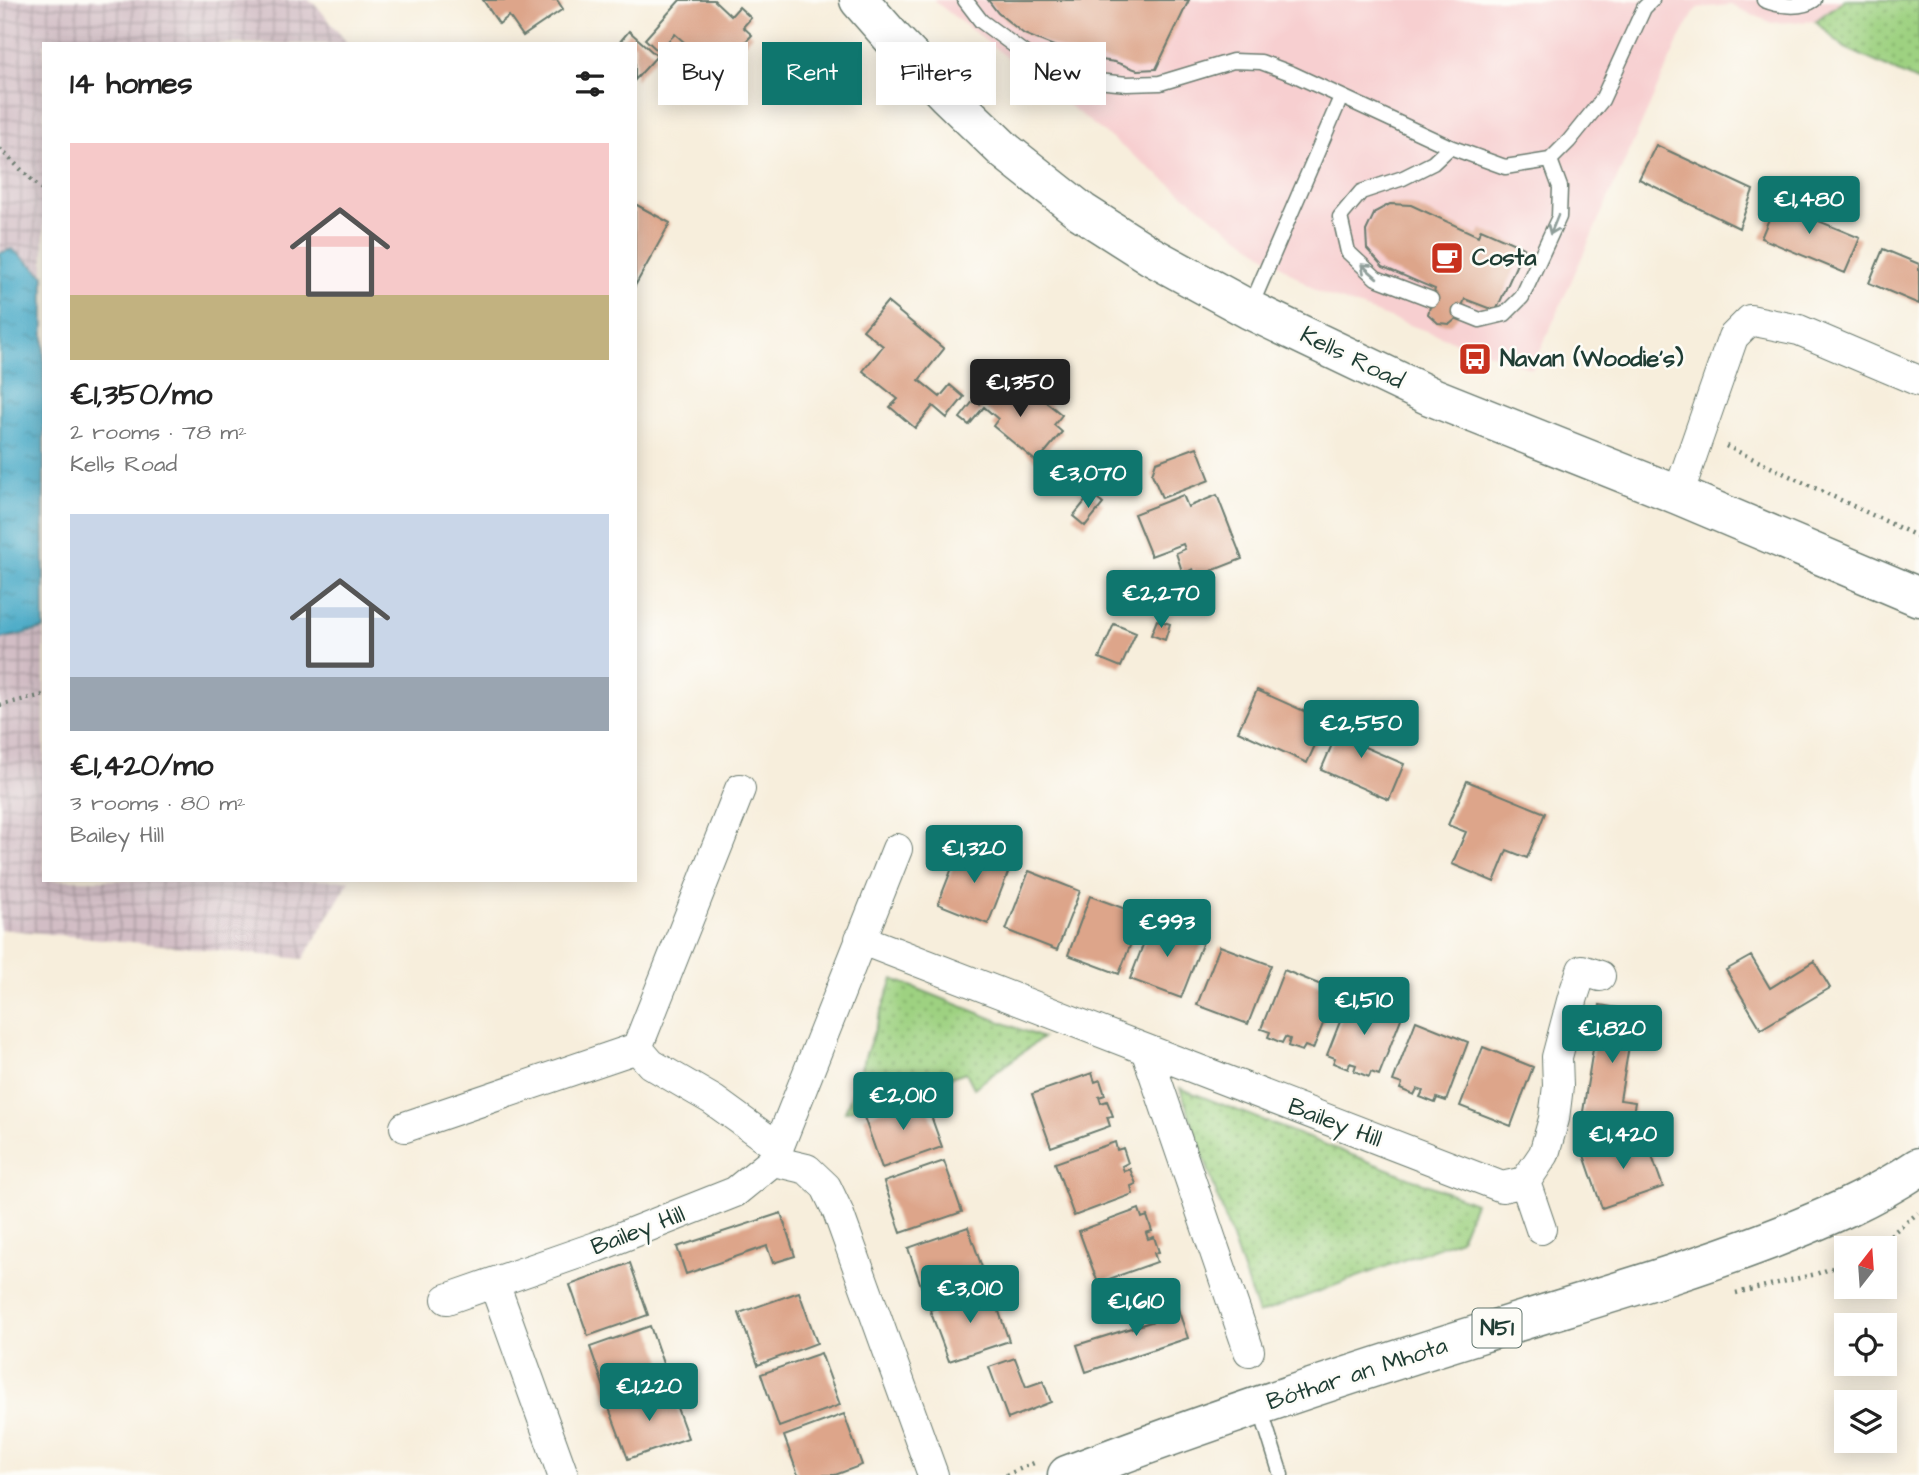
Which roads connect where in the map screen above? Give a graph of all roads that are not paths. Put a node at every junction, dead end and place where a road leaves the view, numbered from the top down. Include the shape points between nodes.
1 (859, 0) edge
2 (965, 0) edge
3 (1652, 0) edge
4 (1764, 0) edge
5 (1814, 0) edge
6 (1341, 97) junction
7 (1450, 146) junction
8 (1550, 160) junction
9 (1431, 299) dead end
10 (1250, 310) junction
11 (1460, 312) dead end
12 (1919, 381) edge
13 (1678, 495) junction
14 (1919, 597) edge
15 (740, 789) dead end
16 (897, 849) dead end
17 (860, 939) junction
18 (1600, 976) dead end
19 (637, 1048) junction
20 (1146, 1050) junction
21 (405, 1128) dead end
22 (776, 1154) junction
23 (1919, 1167) edge
24 (1525, 1182) junction
25 (1541, 1229) dead end
26 (494, 1283) junction
27 (447, 1299) dead end
28 (1249, 1351) dead end
29 (1259, 1407) junction
30 (563, 1475) edge
31 (933, 1475) edge
32 (1067, 1475) edge
33 (1280, 1475) edge

1 - 10 main road, Kells Road via 1005,151 1082,212
2 - 6 lane via 981,21 1027,55 1087,80 1160,83 1233,61 1261,62
3 - 8 lane via 1644,8 1602,100
4 - 5 lane via 1807,5
6 - 7 lane
6 - 10 lane
7 - 8 lane via 1505,166
9 -> 7 lane via 1376,278 1348,252 1340,217 1361,192 1433,163
8 -> 11 lane via 1559,187 1559,217 1522,297 1505,314 1480,320
10 - 13 main road, Kells Road via 1430,396
12 - 13 street via 1799,330 1750,320 1733,337
13 - 14 main road, Kells Road
15 - 19 street
16 - 17 street, Bailey Hill
17 - 20 street, Bailey Hill
17 - 22 street, Bailey Hill
18 - 24 street via 1582,970 1557,1057 1554,1119 1544,1154
19 - 21 street
19 - 22 street via 651,1064 713,1100
20 - 24 street, Bailey Hill via 1502,1187
20 - 28 street
22 - 26 street, Bailey Hill via 735,1192
22 - 31 street via 807,1169 826,1188 838,1212
23 - 29 main road, Bóthar an Mhota / N51 via 1836,1213 1751,1247
24 - 25 street
26 - 27 street, Bailey Hill
26 - 30 street
29 - 32 main road, Bóthar an Mhota / N51
29 - 33 lane

